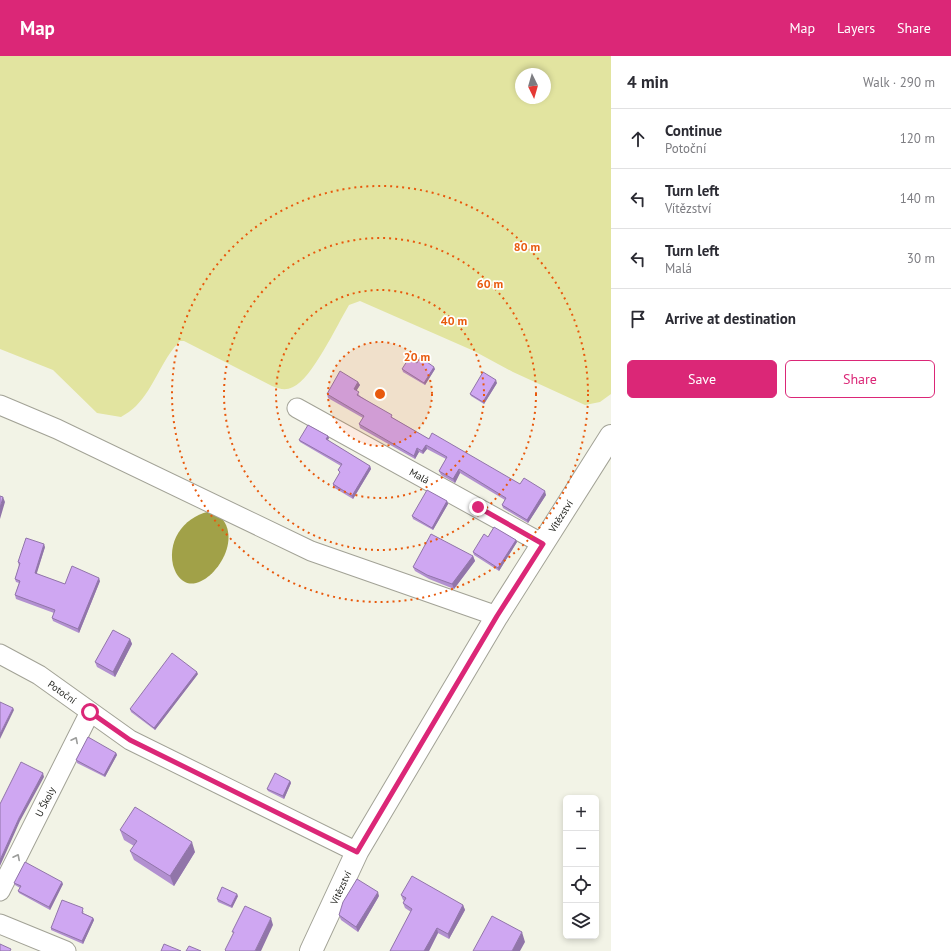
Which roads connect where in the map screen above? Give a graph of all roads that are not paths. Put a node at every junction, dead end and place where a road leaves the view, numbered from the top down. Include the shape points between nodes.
1 (0, 404) edge
2 (297, 408) dead end
3 (611, 436) edge
4 (543, 544) junction
5 (497, 616) junction
6 (0, 654) edge
7 (90, 712) junction
8 (357, 852) junction
9 (0, 891) edge
10 (0, 924) edge
11 (66, 951) edge
12 (311, 951) edge

1 - 5 street via 311,551
2 - 4 street, Malá
3 - 4 main road, Vítězství
4 - 5 main road, Vítězství
5 - 8 main road, Vítězství
6 - 7 street, Potoční via 39,675
7 - 8 street, Potoční via 130,740
9 -> 7 street, U Školy
8 - 12 main road, Vítězství
10 - 11 street

